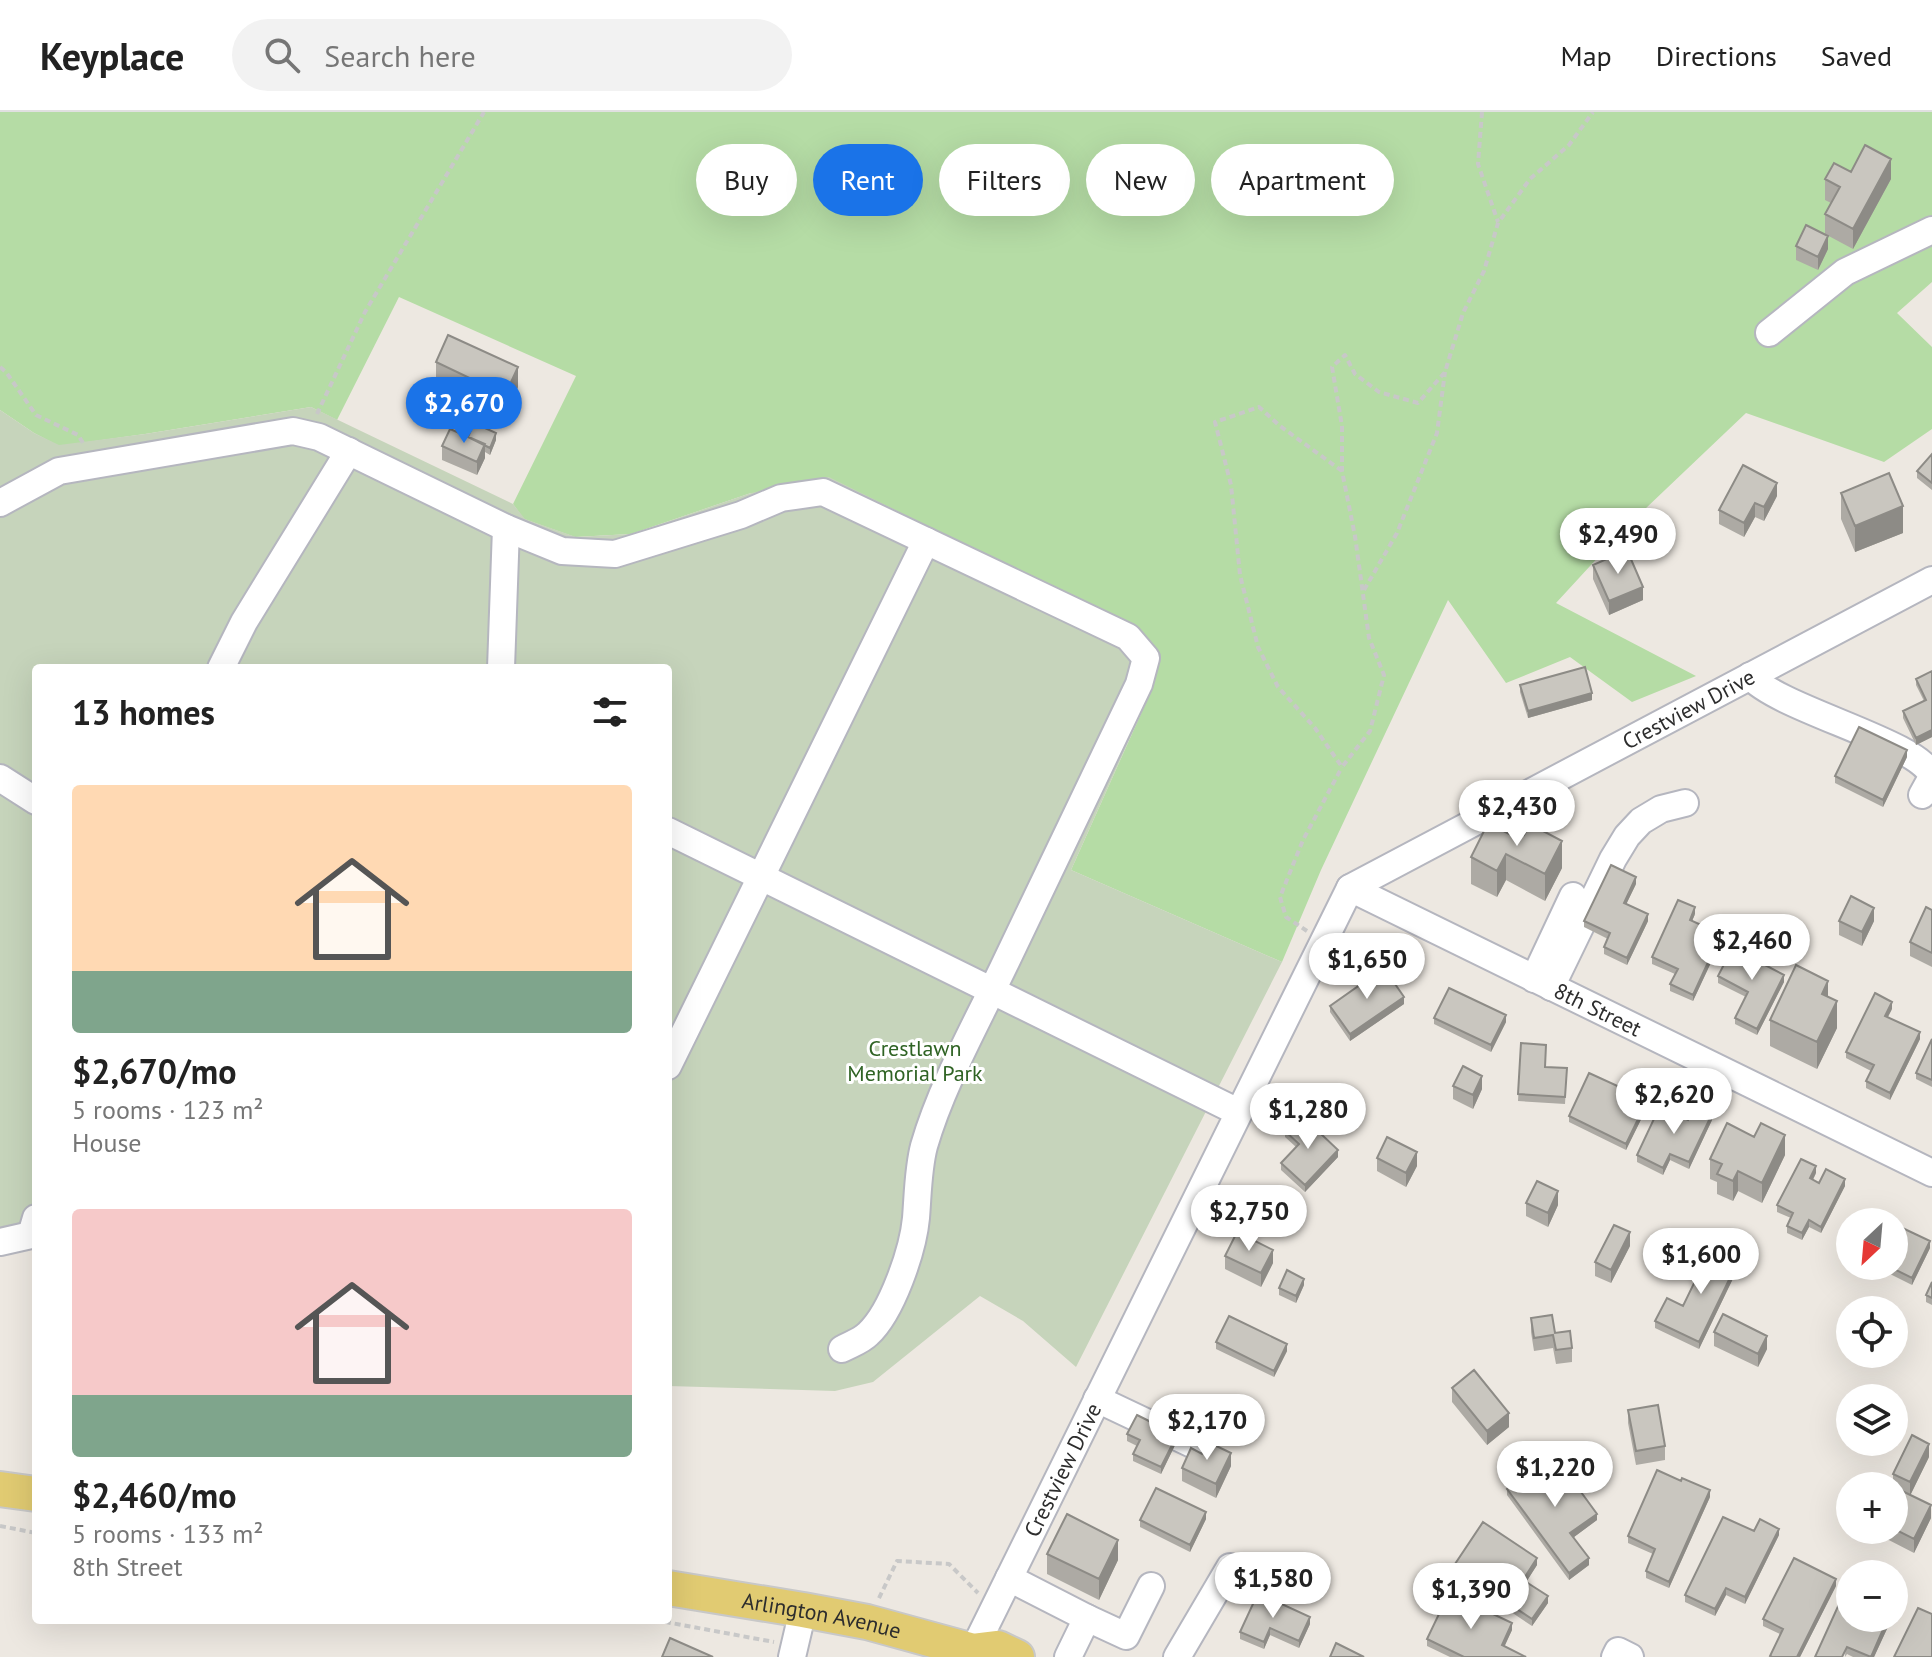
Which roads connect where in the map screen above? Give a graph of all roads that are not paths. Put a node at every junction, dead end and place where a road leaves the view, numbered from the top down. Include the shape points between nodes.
1 (1932, 230) edge
2 (1769, 333) dead end
3 (349, 451) junction
4 (0, 503) edge
5 (506, 528) junction
6 (926, 541) junction
7 (1932, 580) edge
8 (223, 664) edge
9 (501, 664) edge
10 (1750, 676) junction
11 (0, 778) edge
12 (1922, 795) dead end
13 (32, 798) edge
14 (1685, 803) dead end
15 (672, 833) edge
16 (762, 877) junction
17 (1350, 888) junction
18 (1573, 896) dead end
19 (1542, 983) junction
20 (992, 991) junction
21 (672, 1058) edge
22 (1238, 1112) junction
23 (1932, 1173) edge
24 (32, 1230) edge
25 (0, 1242) edge
26 (842, 1349) dead end
27 (1097, 1399) junction
28 (1192, 1444) dead end
29 (0, 1489) edge
30 (32, 1493) edge
31 (1230, 1567) dead end
32 (1009, 1578) junction
33 (1151, 1586) dead end
34 (672, 1589) edge
35 (803, 1610) junction
36 (1087, 1618) junction
37 (794, 1652) edge
38 (975, 1654) edge
39 (1017, 1657) edge
40 (1068, 1657) edge
41 (1177, 1657) edge
42 (1615, 1657) edge
43 (1630, 1657) edge

1 - 2 street via 1845,272
3 - 4 street via 293,431 59,471
3 - 5 street
3 - 8 street
5 - 6 street via 562,551 615,554 781,498 823,492
5 - 9 street
6 - 16 street
6 - 20 street via 1128,637 1146,658 1139,684
7 - 10 street, Crestview Drive
10 - 12 street via 1768,691 1928,767 1932,777
10 - 17 street, Crestview Drive
11 - 13 street
14 - 19 street via 1661,809 1627,836
15 - 16 street
16 - 20 street
16 - 21 street
17 - 19 street, 8th Street
17 - 22 street, Crestview Drive
18 - 19 street
19 - 23 street, 8th Street
20 - 22 street
20 - 26 street via 927,1138 916,1220 901,1275 878,1323 860,1341
22 - 27 street, Crestview Drive
24 - 25 street
27 - 28 street
27 - 32 street, Crestview Drive
29 - 30 main road
31 - 41 street
32 - 36 street
32 - 38 street, Crestview Drive
33 - 36 street via 1126,1636
34 - 35 main road, Arlington Avenue
35 - 37 street
35 - 38 main road, Arlington Avenue via 867,1622
36 - 40 street
38 - 39 main road, Arlington Avenue via 998,1648
42 - 43 street via 1618,1651

